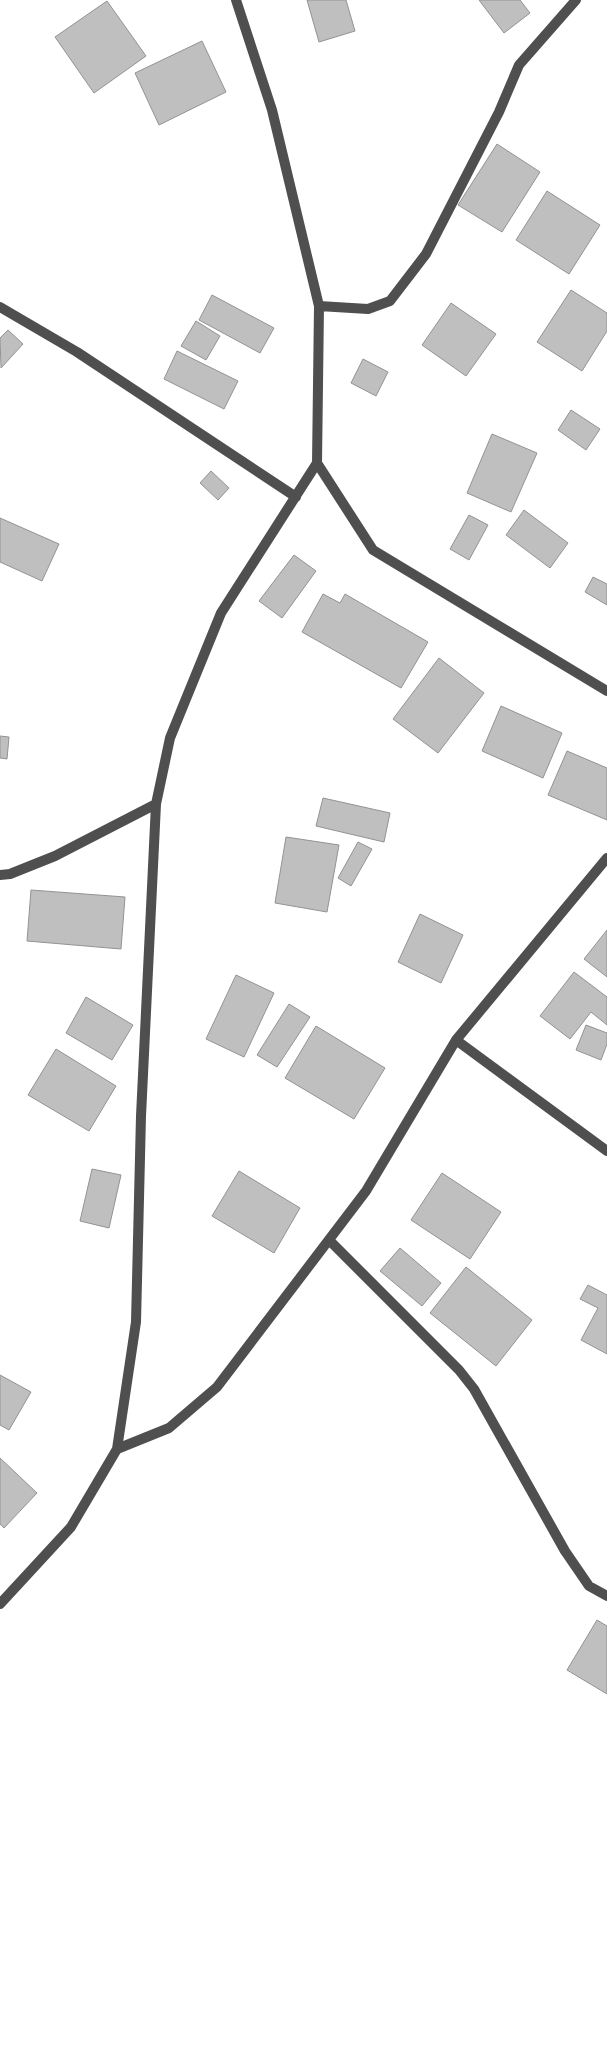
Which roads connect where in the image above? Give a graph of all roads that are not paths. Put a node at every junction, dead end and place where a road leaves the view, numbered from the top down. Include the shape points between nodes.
1 (236, 0) edge
2 (576, 0) edge
3 (319, 306) junction
4 (0, 307) edge
5 (317, 463) junction
6 (296, 497) junction
7 (607, 690) edge
8 (156, 804) junction
9 (607, 858) edge
10 (0, 875) edge
11 (456, 1040) junction
12 (607, 1151) edge
13 (329, 1240) junction
14 (117, 1449) junction
15 (607, 1596) edge
16 (0, 1604) edge

1 - 3 street via 272,110
2 - 3 street via 519,65 499,112 426,254 390,301 368,309
3 - 5 street
4 - 6 street via 77,352
5 - 6 street
5 - 7 street via 373,550
6 - 8 street via 221,613 170,738
8 - 10 street via 55,856
8 - 14 street via 141,1116 136,1322
9 - 11 street
11 - 12 street
11 - 13 street via 366,1190
13 - 14 street via 217,1387 169,1428
13 - 15 street via 464,1376 565,1551 589,1586
14 - 16 street via 70,1527

